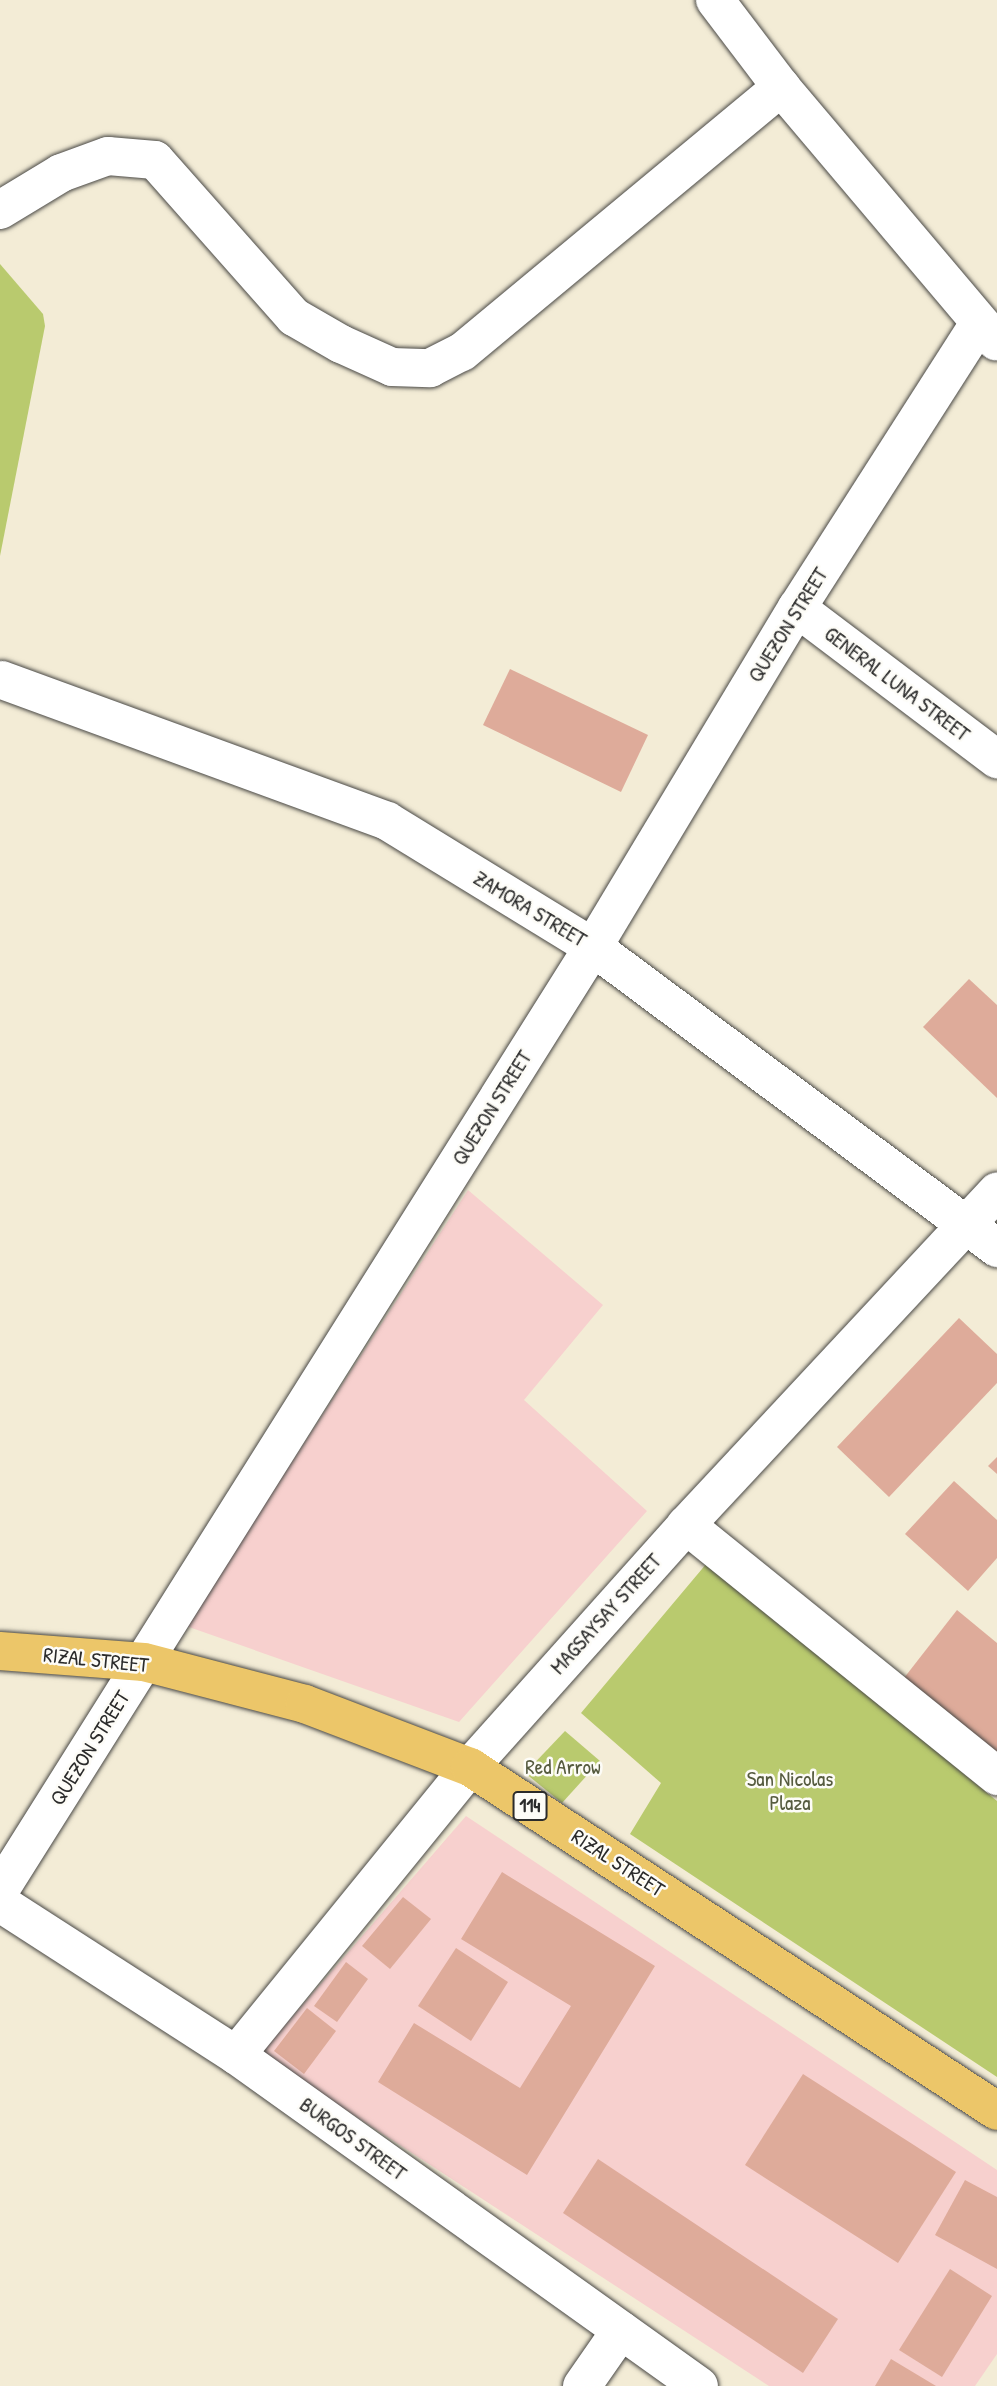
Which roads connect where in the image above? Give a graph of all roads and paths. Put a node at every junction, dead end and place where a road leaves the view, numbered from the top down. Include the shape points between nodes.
1 (715, 0) edge
2 (781, 87) junction
3 (0, 210) edge
4 (988, 333) edge
5 (797, 608) junction
6 (2, 680) dead end
7 (997, 759) edge
8 (593, 947) junction
9 (997, 1191) edge
10 (968, 1224) junction
11 (997, 1248) edge
12 (686, 1525) junction
13 (0, 1651) edge
14 (144, 1662) junction
15 (470, 1767) junction
16 (997, 1776) edge
17 (0, 1890) edge
18 (0, 1903) edge
19 (236, 2055) junction
20 (997, 2111) edge
21 (621, 2330) junction
22 (582, 2386) edge
23 (699, 2386) edge

1 - 2 street
2 - 3 street via 462,352 430,368 392,367 294,317 155,160 108,156 61,173
2 - 4 street
4 - 5 street, QUEZON STREET
5 - 7 street, GENERAL LUNA STREET
5 - 8 street, QUEZON STREET
6 - 8 street, ZAMORA STREET via 387,821
8 - 10 street, ZAMORA STREET
8 - 14 street, QUEZON STREET
9 - 10 street, MAGSAYSAY STREET
10 - 11 street, ZAMORA STREET
10 - 12 street, MAGSAYSAY STREET
12 - 15 street, MAGSAYSAY STREET
12 - 16 street
13 - 14 main road, RIZAL STREET / 114
14 - 15 main road, RIZAL STREET / 114 via 305,1704
14 - 17 street, QUEZON STREET
15 - 19 street, MAGSAYSAY STREET
15 - 20 main road, RIZAL STREET / 114
18 - 19 street, BURGOS STREET
19 - 21 street, BURGOS STREET
21 - 22 street
21 - 23 street, BURGOS STREET

